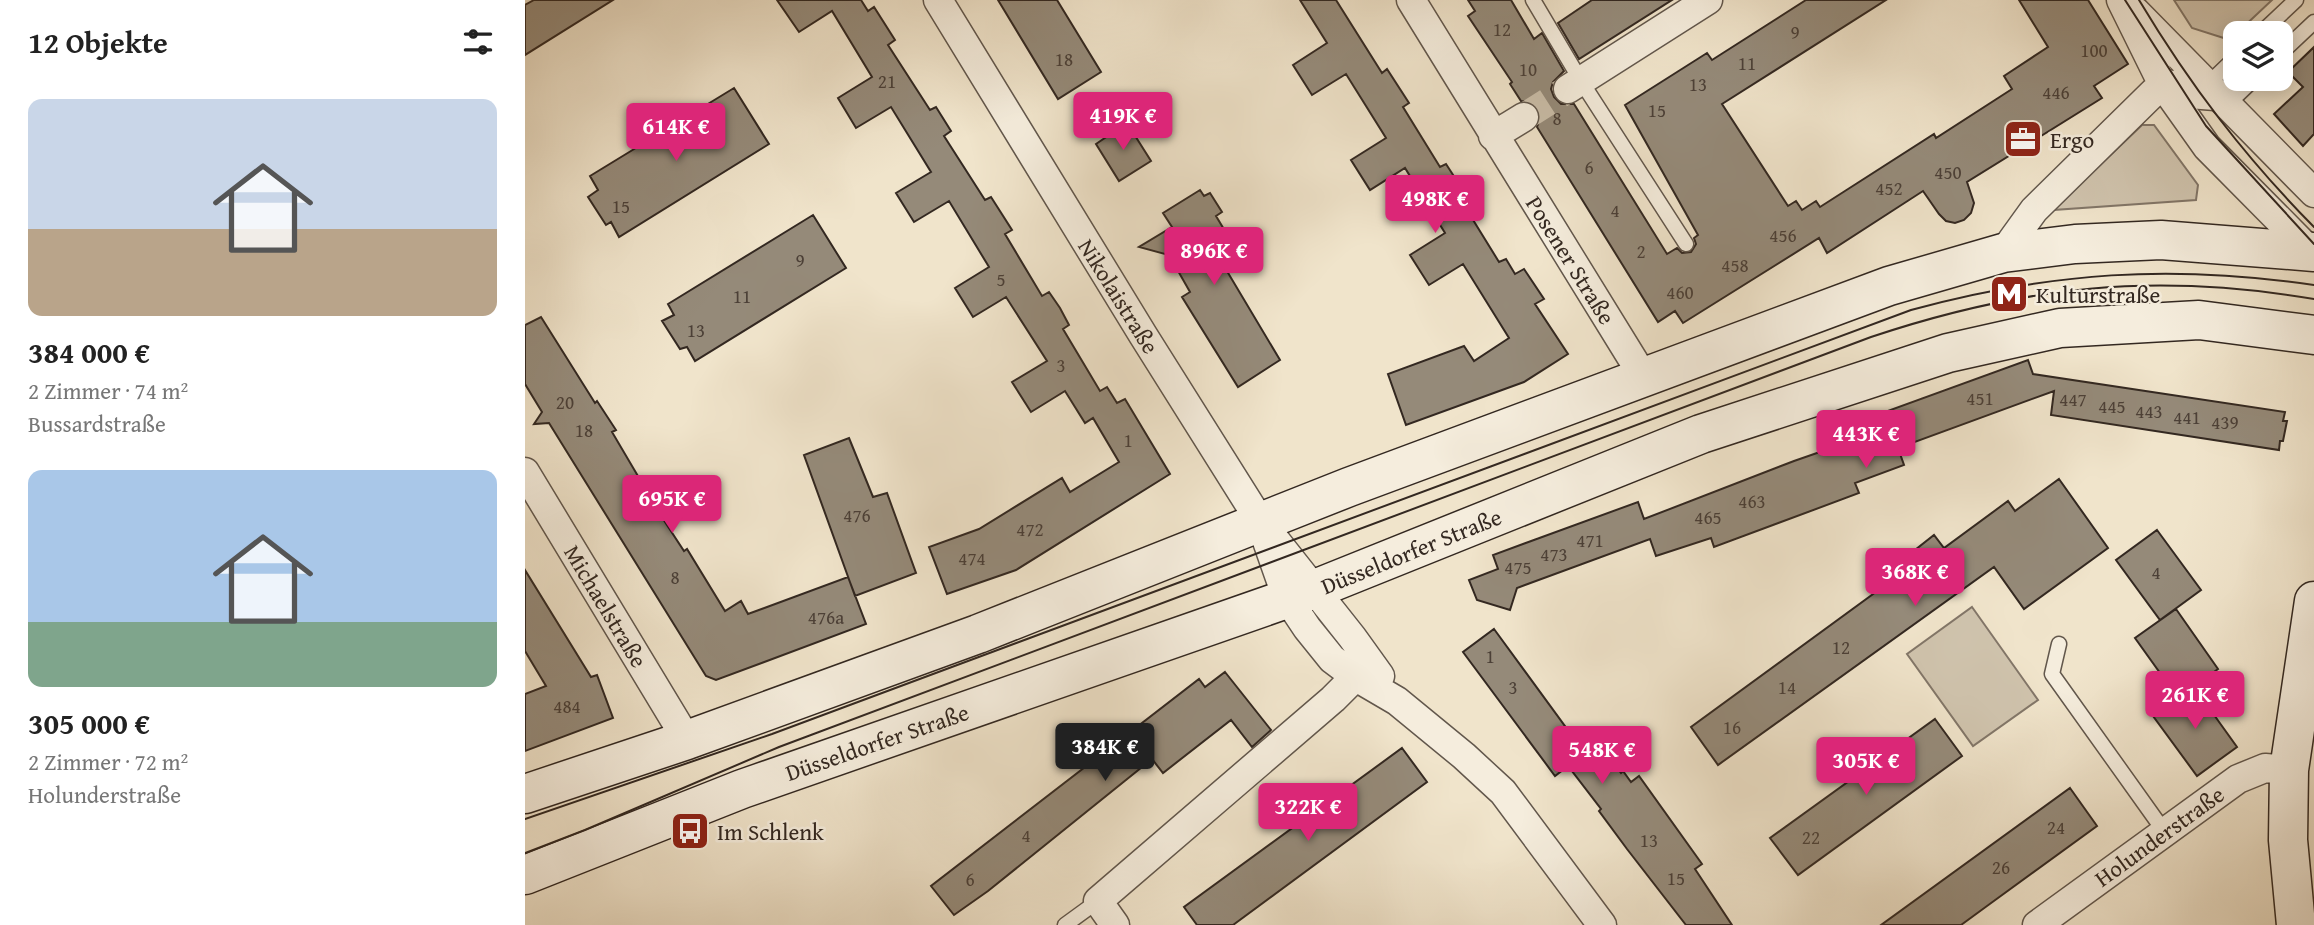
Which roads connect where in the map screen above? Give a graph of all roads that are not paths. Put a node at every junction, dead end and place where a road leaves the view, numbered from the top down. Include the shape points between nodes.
1 (938, 0) edge
2 (1411, 0) edge
3 (1534, 0) edge
4 (1708, 0) edge
5 (2296, 0) edge
6 (2124, 1) edge
7 (2274, 21) edge
8 (2314, 22) edge
9 (2293, 42) edge
10 (2223, 70) edge
11 (2208, 84) junction
12 (1575, 85) junction
13 (2242, 91) edge
14 (2169, 92) junction
15 (2228, 104) junction
16 (1524, 117) tunnel mouth
17 (1493, 136) junction
18 (2314, 193) edge
19 (1686, 244) dead end
20 (2003, 253) junction
21 (2313, 254) edge
22 (2314, 335) edge
23 (1643, 376) junction
24 (525, 472) edge
25 (1260, 521) junction
26 (1301, 594) junction
27 (2314, 601) edge
28 (2059, 644) dead end
29 (1363, 670) junction
30 (687, 740) junction
31 (2289, 770) junction
32 (525, 794) edge
33 (2164, 831) junction
34 (525, 875) edge
35 (1098, 901) junction
36 (1065, 925) edge
37 (1115, 925) edge
38 (1602, 925) edge
39 (2037, 925) edge
40 (2296, 925) edge

1 - 25 street, Nikolaistraße
2 - 17 street, Posener Straße
3 - 12 lane
4 - 12 street
5 - 7 lane
6 - 11 street
6 - 14 street
8 - 9 lane
10 - 11 lane
11 - 14 street
11 - 15 street
12 - 19 lane
13 - 15 lane
14 - 15 lane
14 - 20 street via 2034,210
14 - 21 street via 2207,147
15 - 18 street
16 - 17 street
17 - 23 street, Posener Straße
20 - 21 main road via 2161,240
20 - 23 main road via 1889,286
22 - 26 main road, Düsseldorfer Straße via 2199,320 2060,328 1948,353 1701,434
23 - 25 main road
24 - 30 street, Michaelstraße
25 - 26 street, Nikolaistraße
25 - 30 main road via 978,634
26 - 29 street, Nikolaistraße via 1307,628 1332,659
26 - 34 main road, Düsseldorfer Straße via 742,789
27 - 31 main road
28 - 33 lane via 2052,674
29 - 35 street
29 - 38 street, Nikolaistraße via 1503,793
30 - 32 main road
31 - 33 street, Holunderstraße via 2265,768 2238,779
31 - 40 main road via 2288,840
33 - 39 street, Holunderstraße
35 - 36 lane
35 - 37 street

